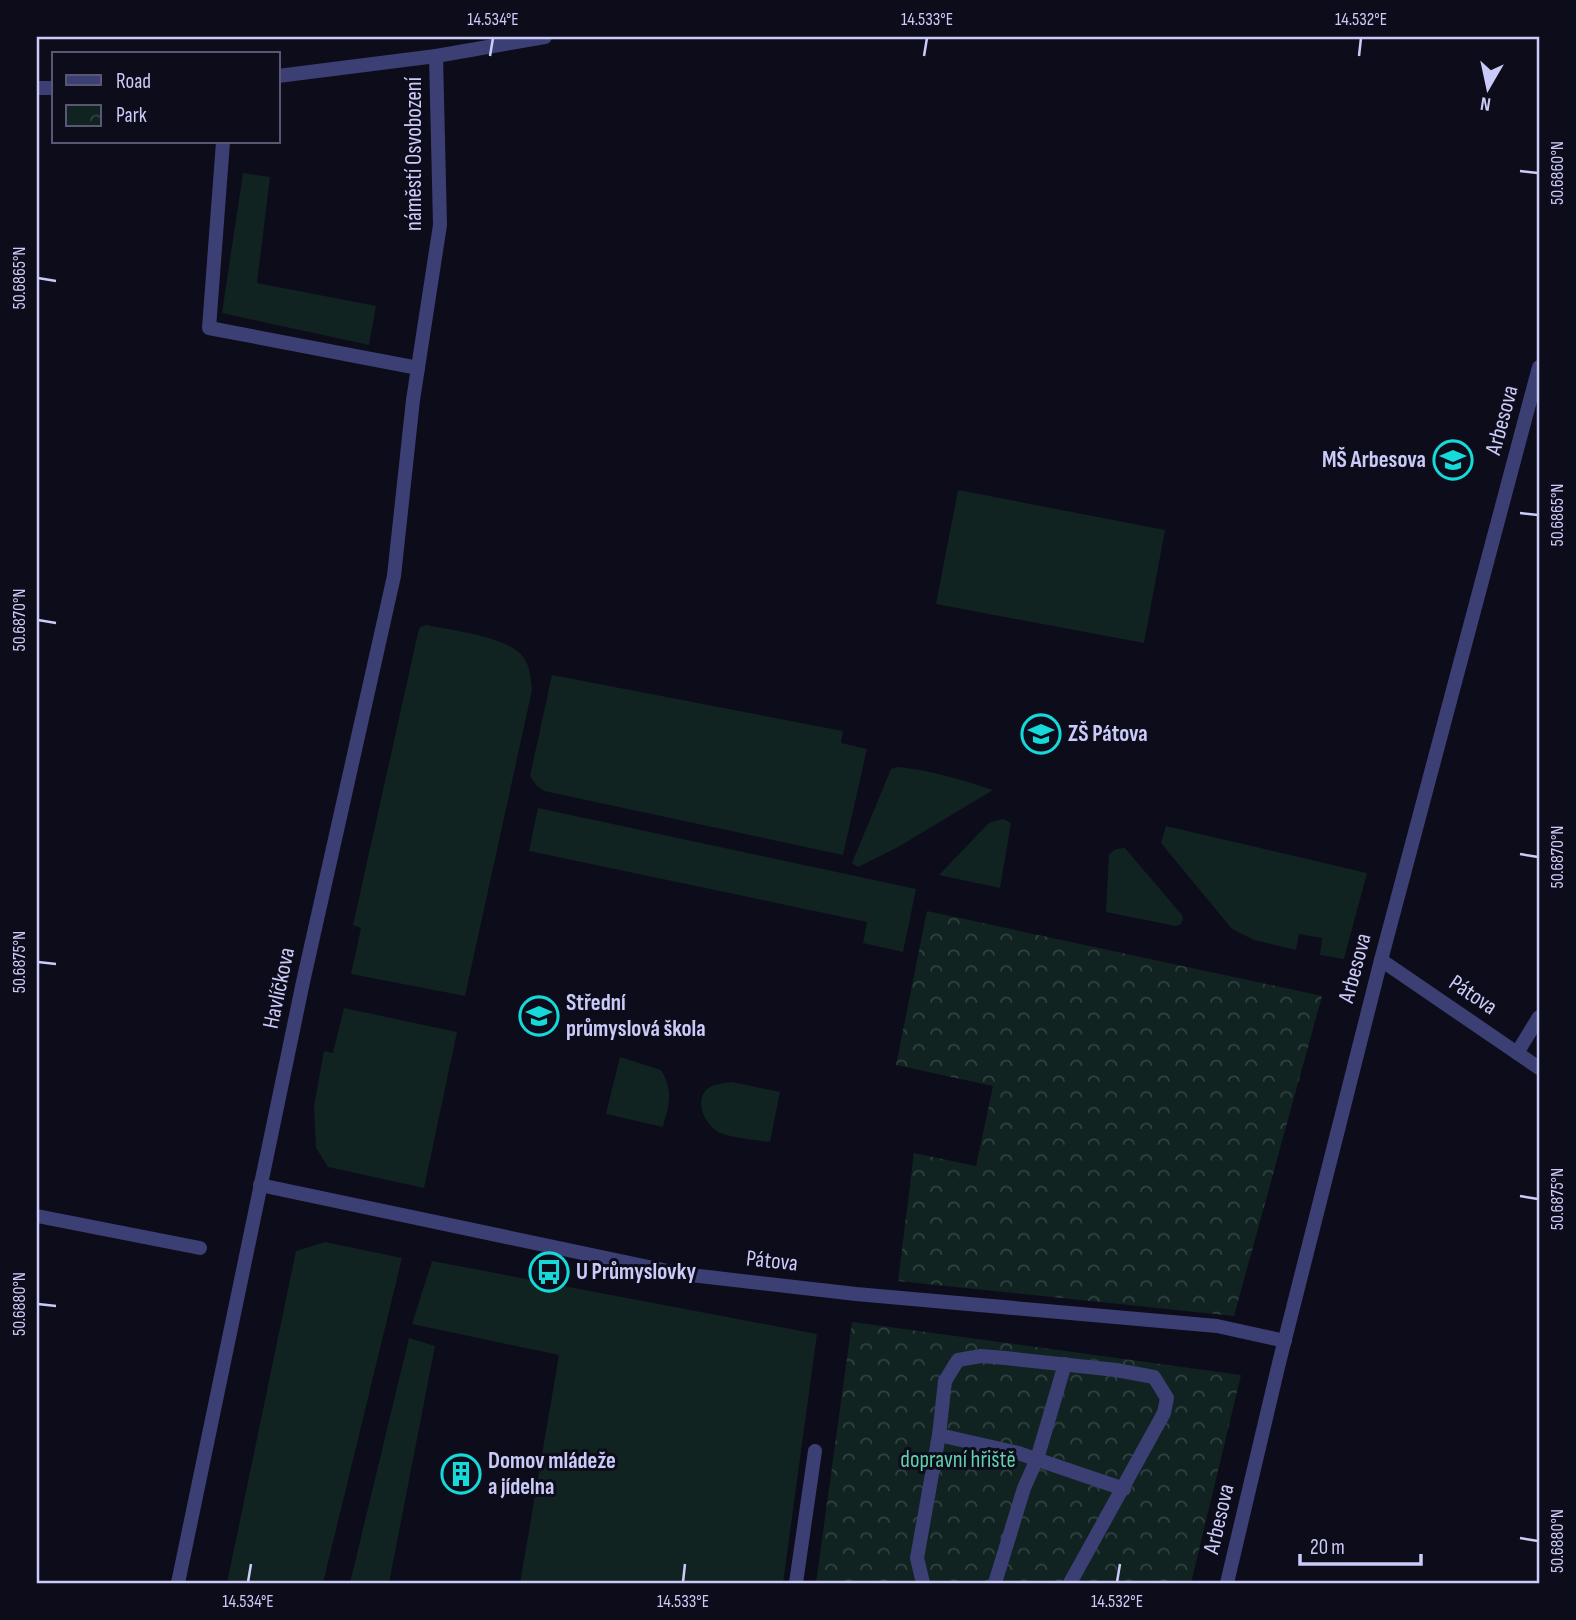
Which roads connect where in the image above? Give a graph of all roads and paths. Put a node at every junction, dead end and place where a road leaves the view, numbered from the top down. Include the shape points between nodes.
1 (545, 37) edge
2 (436, 56) junction
3 (280, 76) edge
4 (223, 144) edge
5 (1539, 367) edge
6 (418, 368) junction
7 (413, 400) joint
8 (1381, 960) junction
9 (1539, 1017) edge
10 (1517, 1053) junction
11 (1539, 1068) edge
12 (260, 1185) junction
13 (37, 1216) edge
14 (200, 1248) dead end
15 (1285, 1341) junction
16 (1065, 1364) junction
17 (939, 1434) junction
18 (816, 1451) dead end
19 (1037, 1459) junction
20 (1124, 1489) junction
21 (178, 1583) edge
22 (796, 1583) edge
23 (923, 1583) edge
24 (995, 1583) edge
25 (1070, 1583) edge
26 (1227, 1583) edge

1 - 2 street
2 - 3 street, náměstí Osvobození
2 - 6 street, náměstí Osvobození via 440,225
4 - 6 street via 209,328
5 - 8 street, Arbesova
6 - 7 street, náměstí Osvobození
7 - 12 street, Havlíčkova via 394,576
8 - 10 street, Pátova
8 - 15 street, Arbesova
9 - 10 street
10 - 11 street, Pátova
12 - 15 street, Pátova via 682,1274 1217,1326
12 - 21 street, Havlíčkova
13 - 14 street
15 - 26 street, Arbesova
16 - 17 street via 981,1356 958,1360 946,1381
16 - 19 street
16 - 20 street via 1154,1377 1167,1398 1164,1413
17 - 19 street
17 - 23 street via 918,1558
18 - 22 street
19 - 20 street
19 - 24 street
20 - 25 street

